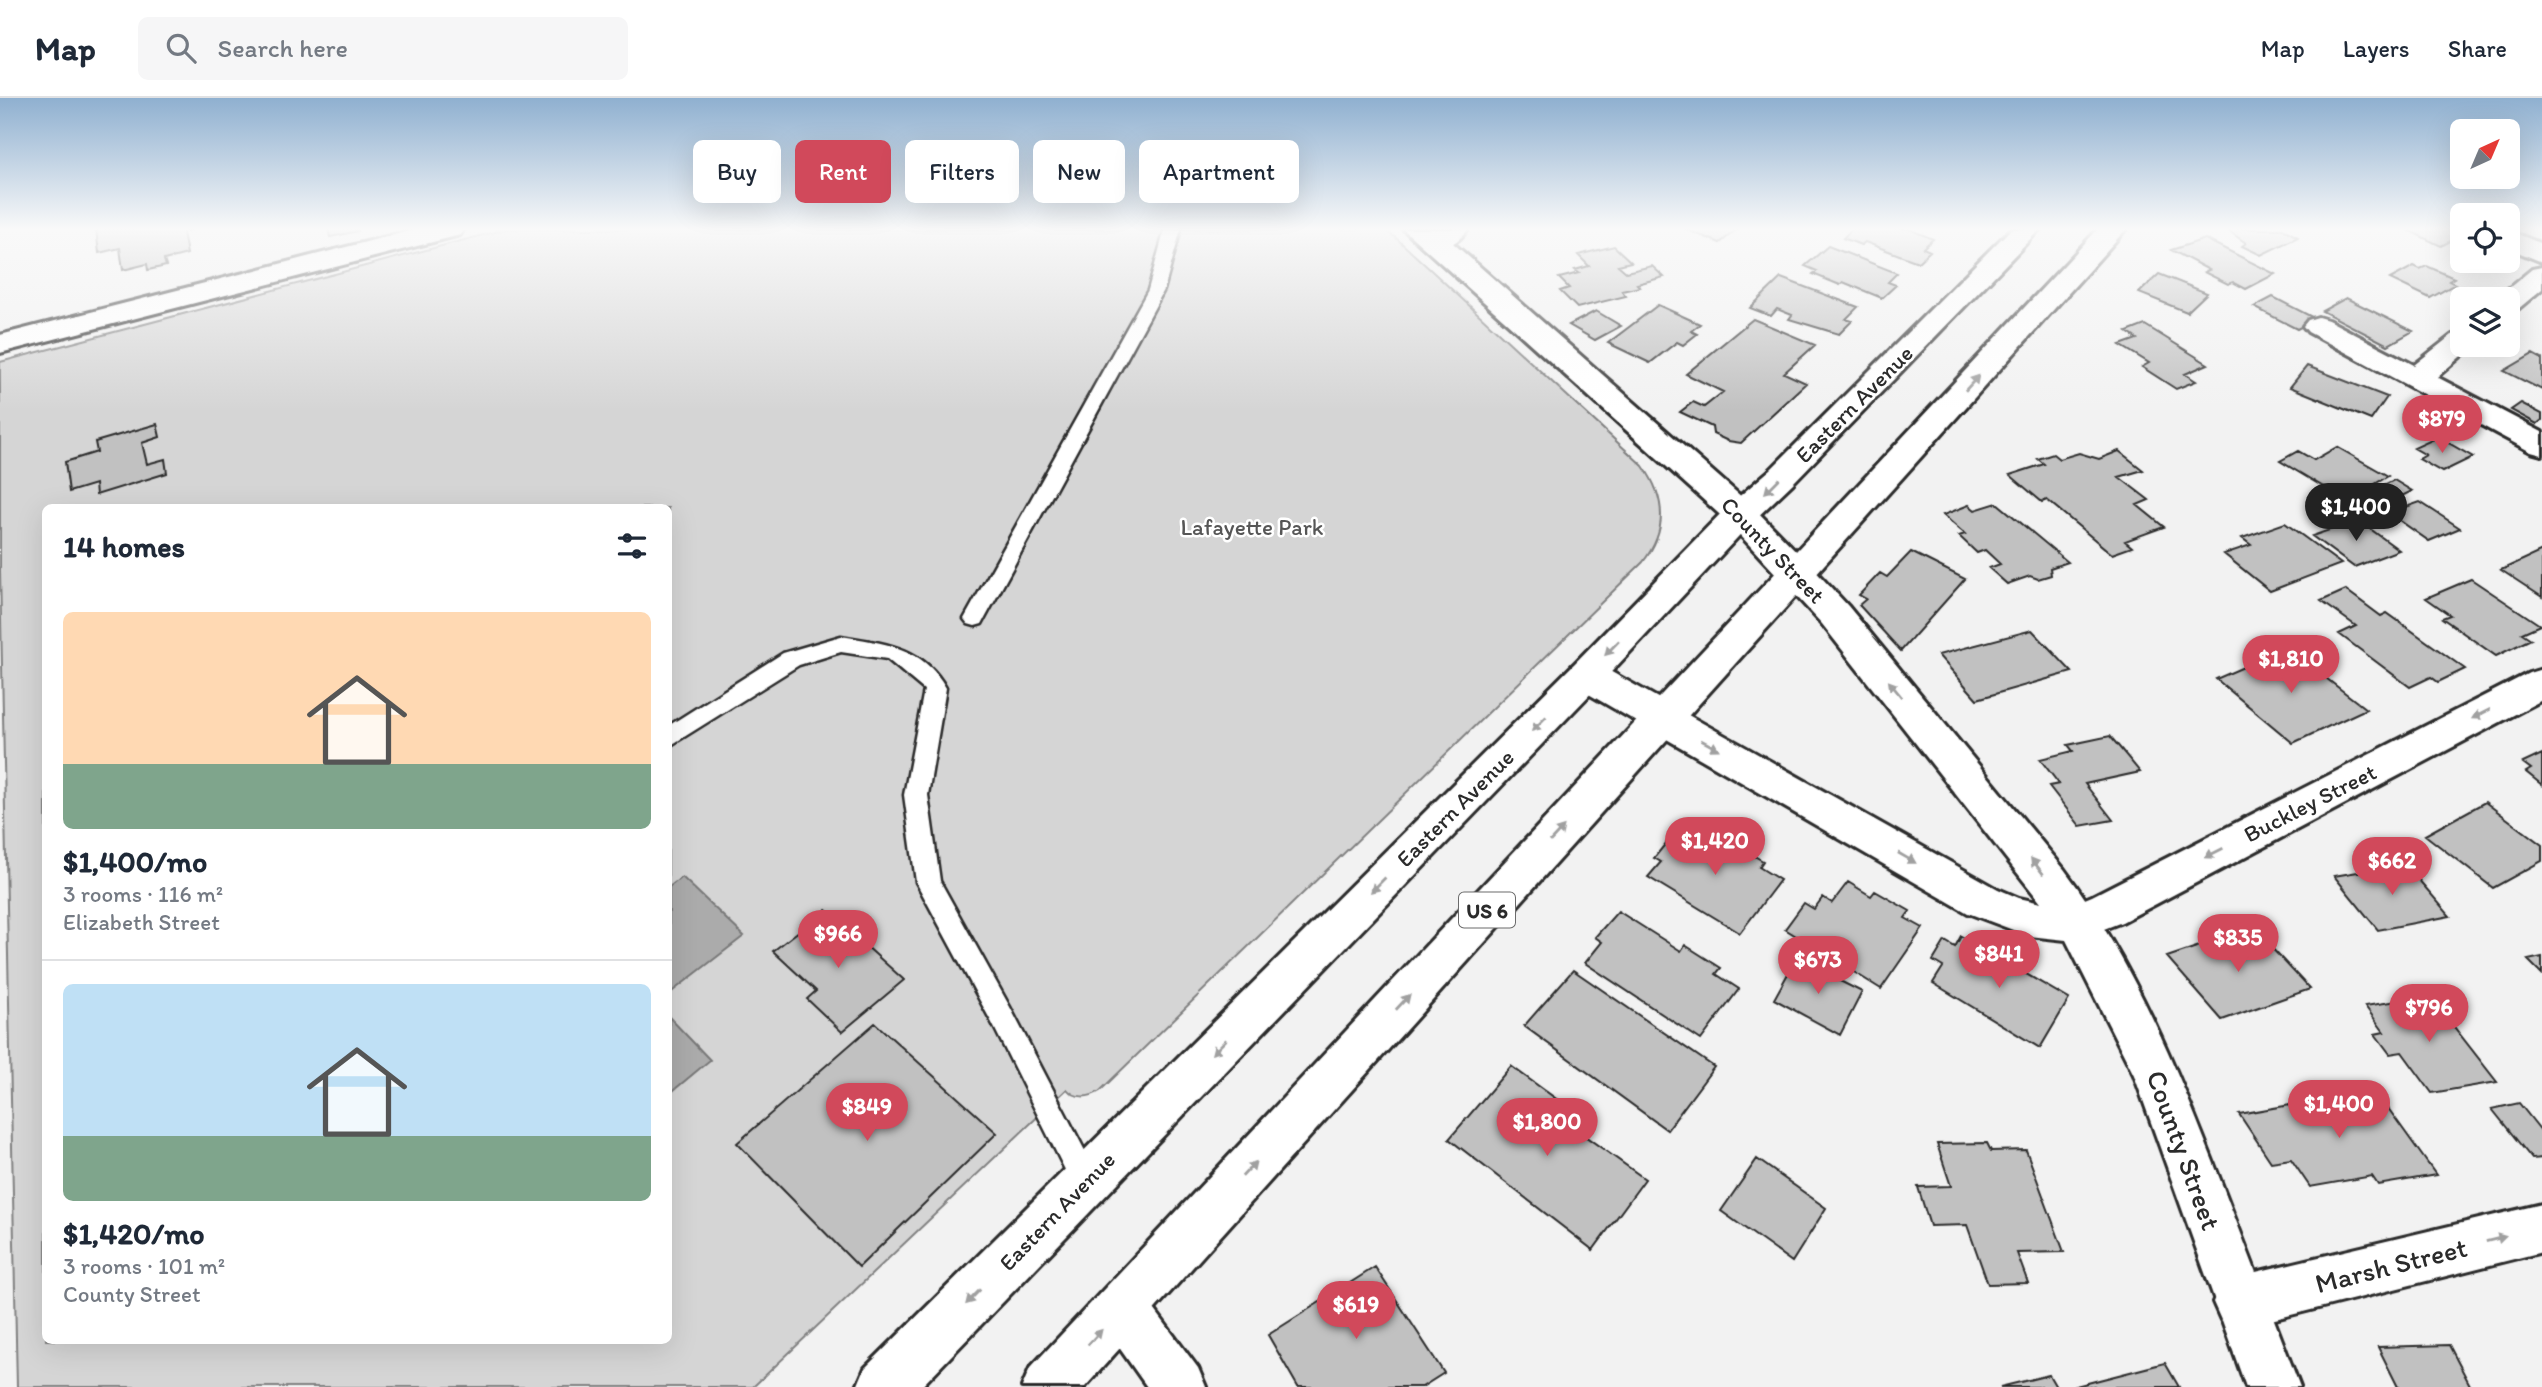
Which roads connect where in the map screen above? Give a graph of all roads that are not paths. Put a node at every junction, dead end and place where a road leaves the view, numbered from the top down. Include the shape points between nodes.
1 (215, 289) edge
2 (1156, 289) edge
3 (1495, 289) edge
4 (1967, 289) edge
5 (2058, 289) edge
6 (2318, 326) dead end
7 (0, 344) edge
8 (2450, 351) edge
9 (2417, 378) junction
10 (2542, 444) edge
11 (1740, 514) junction
12 (1797, 572) junction
13 (975, 619) dead end
14 (1586, 675) junction
15 (2542, 683) edge
16 (1662, 719) junction
17 (672, 735) edge
18 (2078, 921) junction
19 (1086, 1182) junction
20 (2542, 1228) edge
21 (2239, 1302) junction
22 (1122, 1308) junction
23 (884, 1387) edge
24 (1049, 1387) edge
25 (1179, 1387) edge
26 (2273, 1387) edge

1 - 7 street
2 - 13 lane
3 - 11 street, County Street
4 -> 11 street, Eastern Avenue
12 -> 5 street, US 6
6 - 9 street
8 - 9 street
9 - 10 street
11 - 12 street, County Street
11 -> 14 street, Eastern Avenue
12 - 16 street, US 6
18 -> 12 street, County Street via 2011,832
14 - 16 street
14 -> 19 street, Eastern Avenue
15 -> 18 street, Buckley Street
16 -> 18 street via 2009,914 2056,925
22 -> 16 street, US 6
17 - 19 lane via 791,659 841,643 893,652 935,688 916,794 928,882
18 - 21 street, County Street via 2129,1012 2156,1072
19 -> 23 street, Eastern Avenue
21 -> 20 street, Marsh Street
21 - 26 street, County Street
24 -> 22 street, US 6
22 - 25 street

